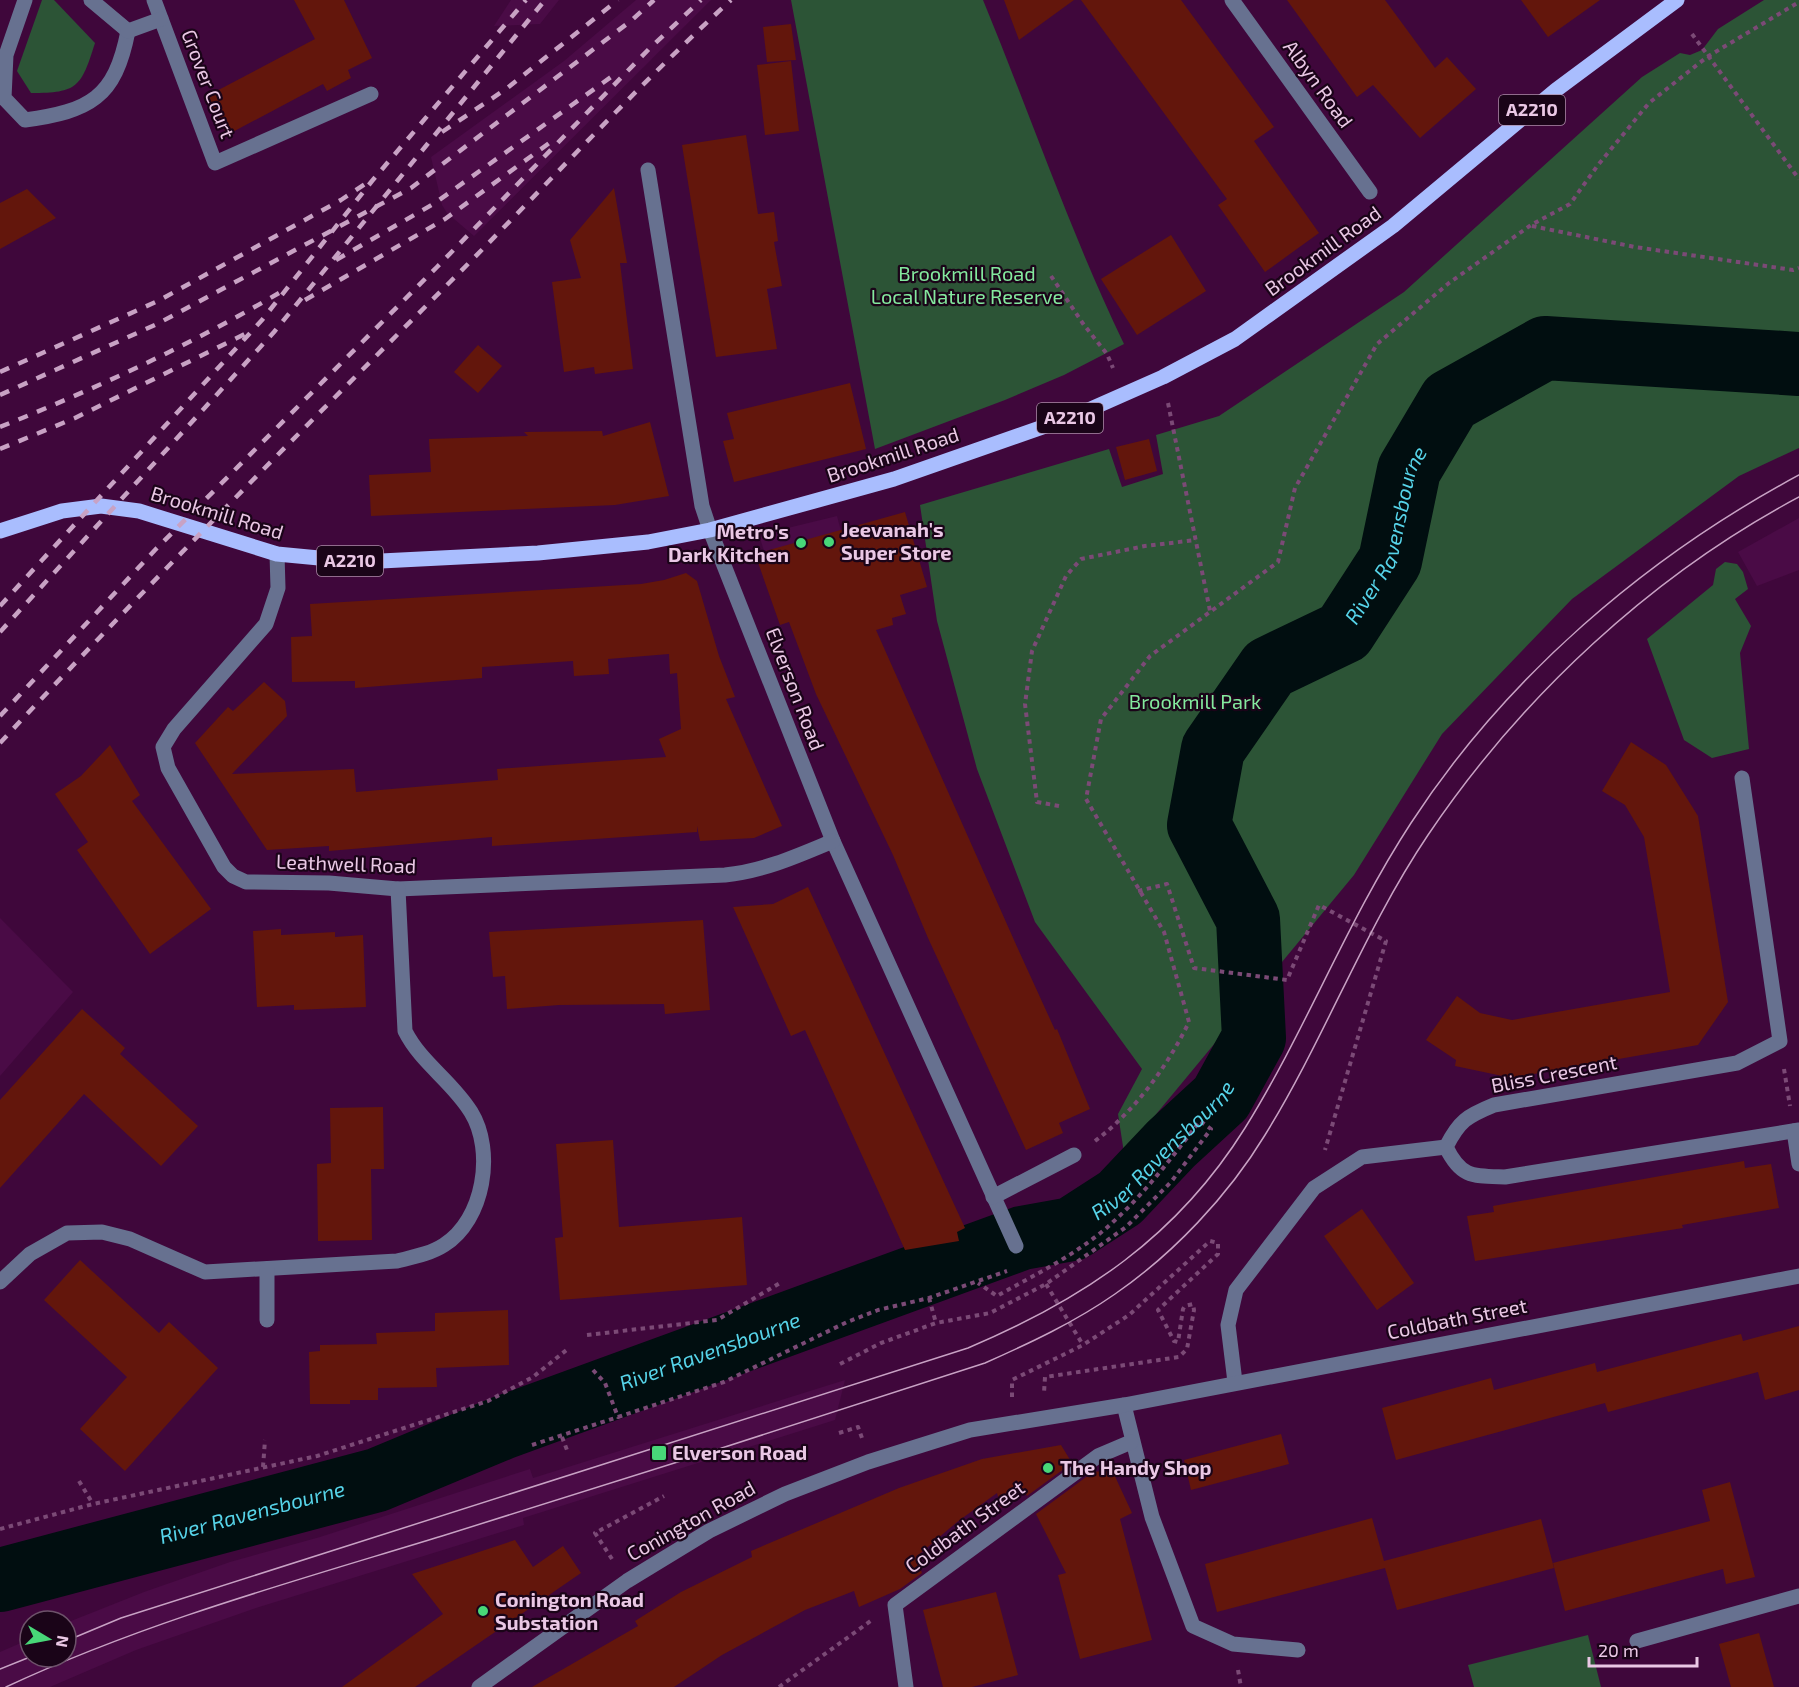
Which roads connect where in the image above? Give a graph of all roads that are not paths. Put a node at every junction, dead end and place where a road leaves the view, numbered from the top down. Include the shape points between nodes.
1 (25, 0) edge
2 (91, 0) edge
3 (154, 0) edge
4 (1232, 0) edge
5 (1677, 0) edge
6 (161, 19) junction
7 (128, 31) junction
8 (371, 94) dead end
9 (648, 170) dead end
10 (1370, 192) dead end
11 (710, 530) junction
12 (0, 531) edge
13 (277, 554) junction
14 (1742, 778) dead end
15 (833, 842) junction
16 (398, 889) junction
17 (1796, 1130) edge
18 (1446, 1147) junction
19 (1074, 1155) dead end
20 (1799, 1164) edge
21 (993, 1197) junction
22 (1013, 1239) dead end
23 (267, 1269) junction
24 (1799, 1276) edge
25 (0, 1282) edge
26 (267, 1320) dead end
27 (1235, 1382) junction
28 (1124, 1405) junction
29 (1131, 1442) junction
30 (1799, 1596) edge
31 (1637, 1641) dead end
32 (1298, 1650) dead end
33 (479, 1687) edge
34 (906, 1687) edge

1 - 7 street via 6,55 3,98 25,120 82,107 106,90 122,63
2 - 7 street
3 - 6 street, Grover Court
4 - 10 street, Albyn Road
5 - 11 main road, Brookmill Road / A2210 via 1556,90 1393,226 1235,339 1163,377 1077,415 894,479
6 - 7 street, Grover Court
6 - 8 street, Grover Court via 215,163
9 - 11 street, Elverson Road via 702,506
11 - 13 main road, Brookmill Road / A2210 via 648,543 538,553 361,561
11 - 15 street, Elverson Road
12 - 13 main road, Brookmill Road / A2210 via 62,511 101,506 139,511
13 - 16 street, Leathwell Road via 278,588 266,624 174,729 163,747 168,768 224,867 233,876 246,882
14 - 18 street, Bliss Crescent via 1780,1041 1737,1063 1494,1105 1470,1115 1455,1128
15 - 16 street, Leathwell Road via 750,873
15 - 21 street, Elverson Road
16 - 23 street via 405,1031 414,1050 472,1113 481,1141 479,1194 461,1229 445,1244 421,1256
17 - 18 street via 1505,1177 1463,1172
17 - 20 street
18 - 27 street via 1362,1157 1314,1188 1236,1290 1228,1325
19 - 21 street
21 - 22 street, Elverson Road
23 - 25 street via 205,1272 130,1239 102,1232 67,1233 30,1254
23 - 26 street
24 - 27 street, Coldbath Street
27 - 28 street, Coldbath Street
28 - 29 street
28 - 33 street, Conington Road via 970,1430 868,1462 785,1494 709,1531 627,1581
29 - 32 street via 1152,1517 1193,1626 1233,1644
29 - 34 street, Coldbath Street via 1098,1456 895,1605
30 - 31 street

